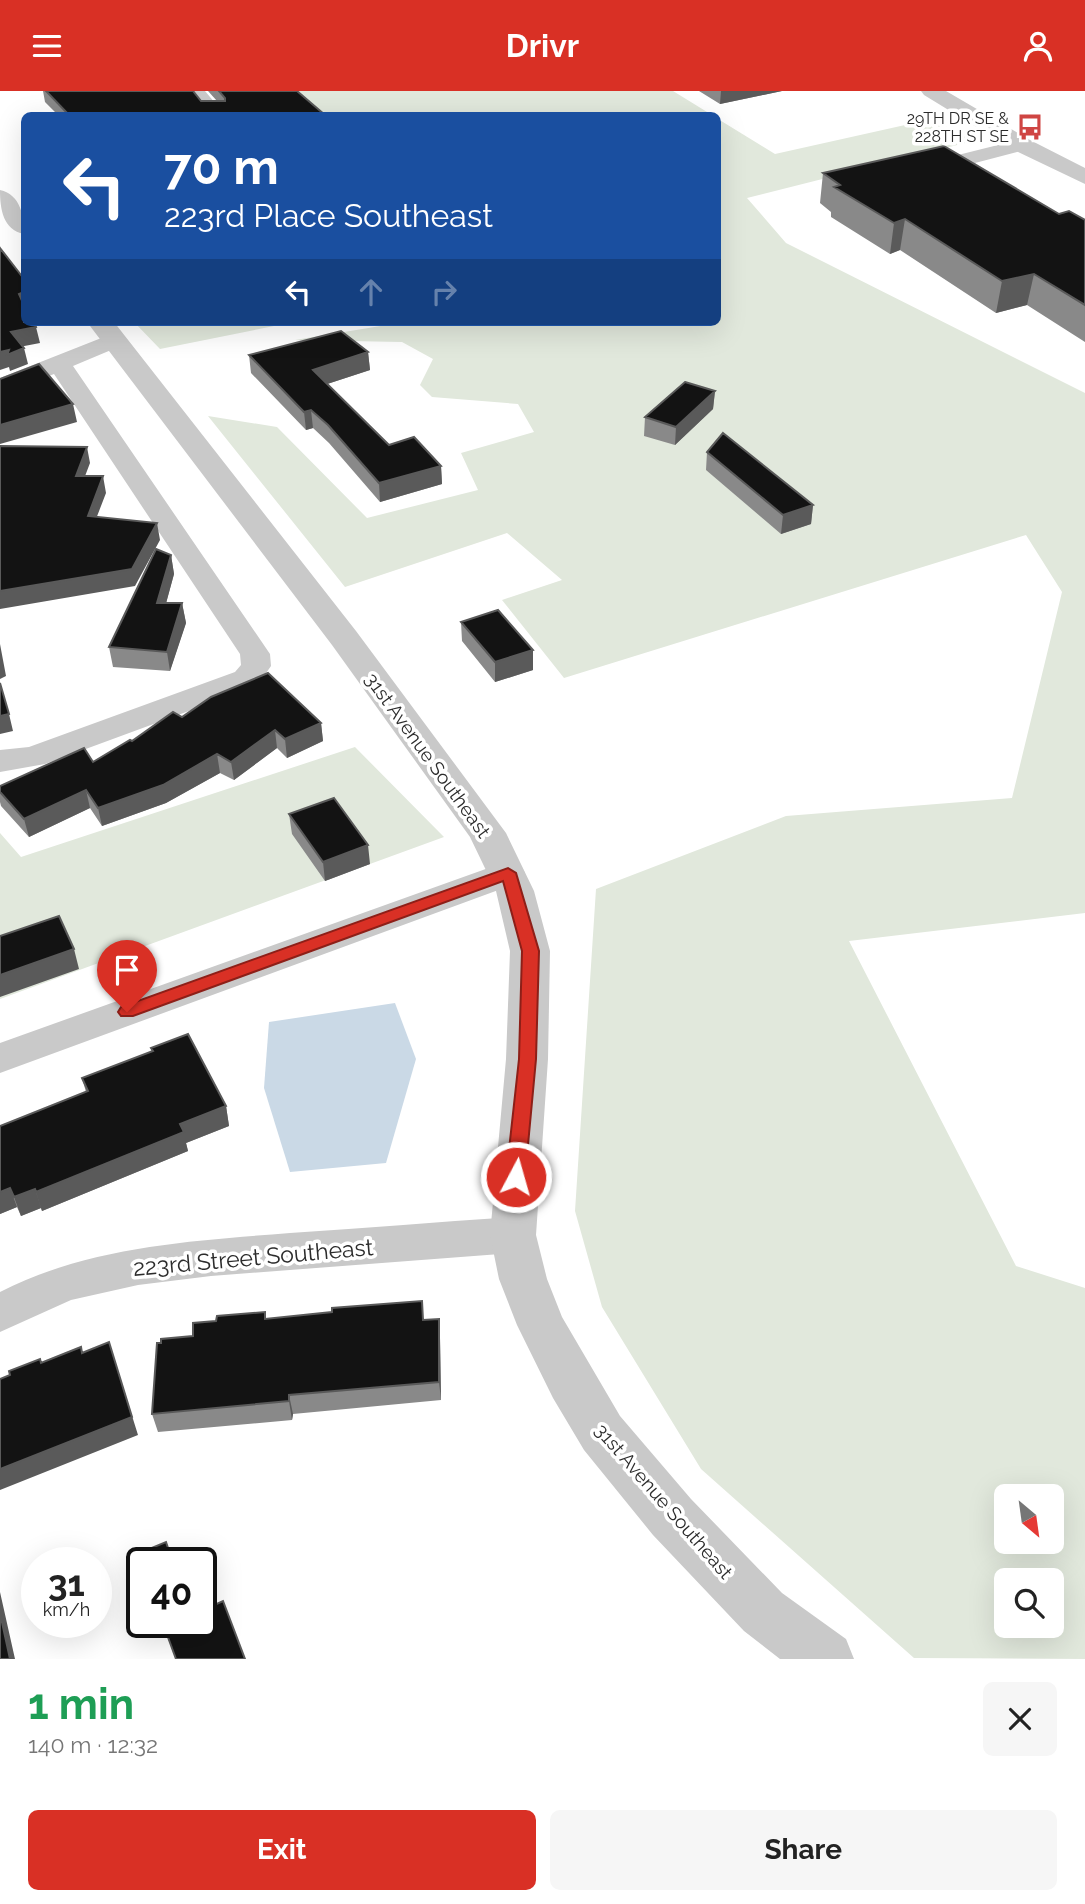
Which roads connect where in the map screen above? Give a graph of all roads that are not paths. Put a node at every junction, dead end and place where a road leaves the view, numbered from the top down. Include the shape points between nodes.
1 (195, 91) edge
2 (931, 91) edge
3 (212, 112) edge
4 (1022, 145) junction
5 (1085, 177) edge
6 (1003, 188) edge
7 (0, 197) edge
8 (21, 223) edge
9 (107, 331) edge
10 (58, 362) junction
11 (0, 387) edge
12 (0, 761) edge
13 (508, 873) junction
14 (0, 1058) edge
15 (513, 1235) junction
16 (0, 1313) edge
17 (826, 1659) edge

1 - 3 street
2 - 4 street
4 - 5 street
4 - 6 street via 957,161
7 - 8 street
9 - 10 street
9 - 13 street, 31st Avenue Southeast via 467,802
10 - 11 street
10 - 12 street via 255,654 256,666 246,678 233,683 33,757
13 - 14 street
13 - 15 street, 31st Avenue Southeast via 530,951
15 - 16 street, 223rd Street Southeast via 130,1267 66,1283
15 - 17 street, 31st Avenue Southeast via 523,1279 541,1325 602,1433 714,1563 764,1612

